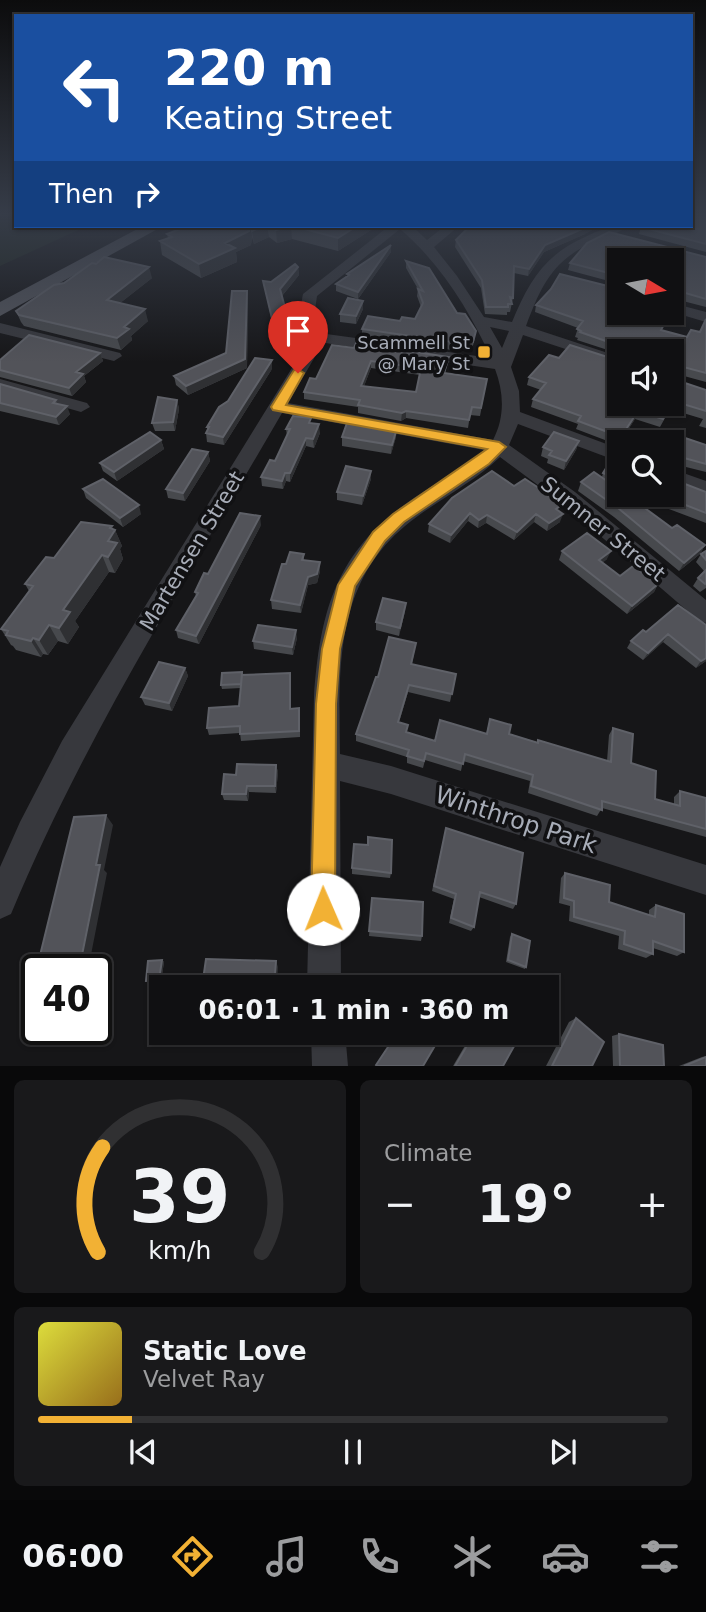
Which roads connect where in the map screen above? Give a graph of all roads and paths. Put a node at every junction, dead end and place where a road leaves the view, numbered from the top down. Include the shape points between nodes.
1 (83, 263) edge
2 (348, 263) edge
3 (442, 263) edge
4 (554, 263) edge
5 (0, 310) edge
6 (684, 311) edge
7 (706, 317) edge
8 (478, 320) junction
9 (0, 328) edge
10 (517, 328) junction
11 (314, 337) junction
12 (114, 356) dead end
13 (607, 358) edge
14 (504, 365) junction
15 (0, 384) edge
16 (81, 407) dead end
17 (278, 407) junction
18 (511, 415) junction
19 (499, 447) junction
20 (607, 451) edge
21 (684, 481) edge
22 (706, 489) edge
23 (706, 613) edge
24 (326, 764) junction
25 (706, 880) edge
26 (0, 903) edge
27 (324, 975) edge
28 (329, 1045) edge
29 (330, 1066) edge

1 - 5 main road
2 - 11 street via 312,290 307,308
3 - 8 street
4 - 10 street
6 - 7 street
8 - 10 street
8 - 14 street
9 - 12 street
10 - 13 street
10 - 14 street
11 - 14 street
11 - 17 street, Martensen Street
14 - 18 street
15 - 16 street
17 - 19 street
17 - 26 street, Martensen Street via 72,750
18 - 19 street
18 - 20 street
19 - 23 street, Sumner Street via 568,497
19 - 24 street via 399,518 379,537 346,585 331,649
21 - 22 street
24 - 25 street, Winthrop Park via 391,780
24 - 27 street
28 - 29 street

